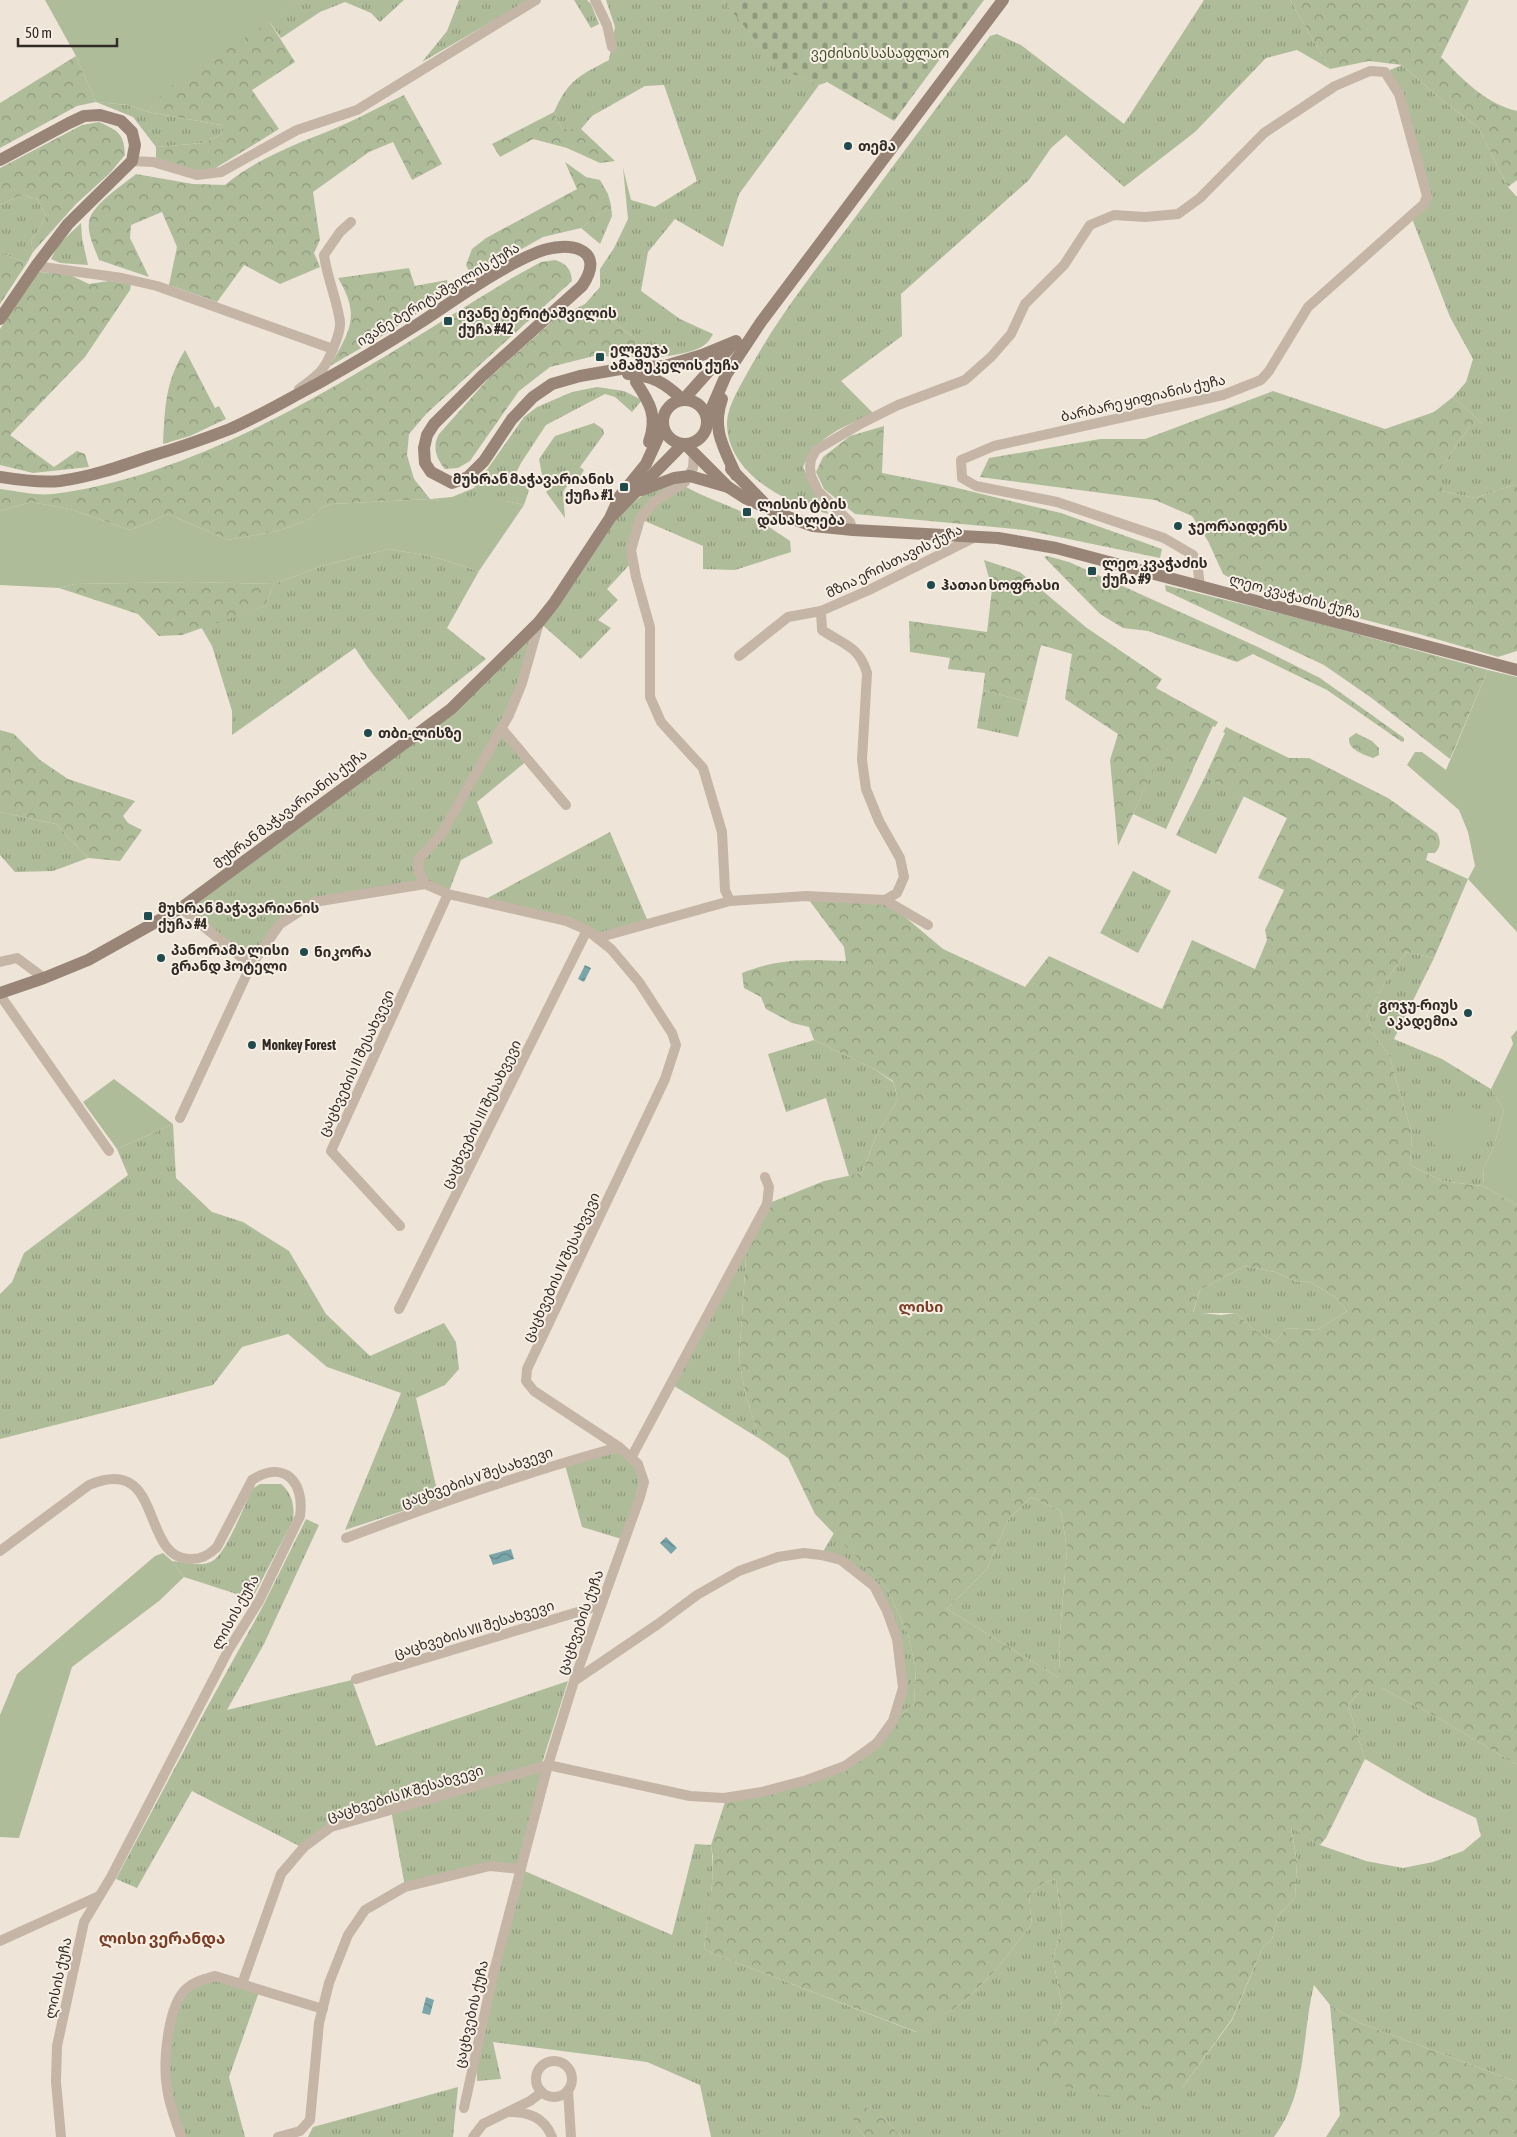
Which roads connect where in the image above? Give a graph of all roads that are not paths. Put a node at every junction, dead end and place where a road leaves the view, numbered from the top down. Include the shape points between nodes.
1 (536, 0) edge
2 (595, 0) edge
3 (1002, 0) edge
4 (612, 47) dead end
5 (0, 160) edge
6 (132, 161) junction
7 (351, 222) dead end
8 (36, 266) junction
9 (0, 319) edge
10 (761, 322) junction
11 (750, 340) junction
12 (736, 341) junction
13 (333, 349) junction
14 (601, 374) junction
15 (636, 382) junction
16 (683, 399) junction
17 (281, 404) junction
18 (663, 421) junction
19 (706, 424) junction
20 (688, 447) junction
21 (736, 475) junction
22 (690, 476) junction
23 (0, 477) edge
24 (633, 478) junction
25 (728, 487) junction
26 (637, 491) junction
27 (770, 508) junction
28 (610, 518) junction
29 (853, 530) junction
30 (976, 537) junction
31 (1200, 587) junction
32 (822, 611) junction
33 (539, 622) junction
34 (738, 656) dead end
35 (1517, 670) edge
36 (502, 729) junction
37 (566, 805) dead end
38 (425, 884) junction
39 (448, 894) junction
40 (885, 900) junction
41 (730, 901) junction
42 (181, 908) junction
43 (928, 925) dead end
44 (587, 930) junction
45 (597, 938) junction
46 (0, 962) edge
47 (251, 965) junction
48 (44, 978) junction
49 (0, 994) edge
50 (180, 1118) dead end
51 (108, 1151) dead end
52 (765, 1176) dead end
53 (400, 1226) dead end
54 (399, 1309) dead end
55 (618, 1448) junction
56 (631, 1458) junction
57 (346, 1538) dead end
58 (0, 1552) edge
59 (600, 1605) junction
60 (356, 1679) dead end
61 (574, 1680) junction
62 (548, 1765) junction
63 (520, 1869) junction
64 (100, 1896) junction
65 (0, 1941) edge
66 (242, 1984) junction
67 (323, 2008) junction
68 (568, 2090) junction
69 (542, 2092) junction
70 (464, 2108) dead end
71 (505, 2112) junction
72 (61, 2137) edge
73 (181, 2137) edge
74 (278, 2137) edge
75 (473, 2137) edge
76 (552, 2137) edge
77 (571, 2137) edge

1 - 6 street via 357,110 297,130 221,172 197,175 153,162
2 - 4 street via 607,25
3 - 10 main road
5 - 6 main road via 69,122 84,116 100,116 121,121 132,132 136,145
6 - 8 main road via 68,224
7 - 13 street via 324,255 326,276 340,325
8 - 9 main road
8 - 13 street via 157,286
10 - 11 main road
10 - 12 main road
11 - 19 main road via 726,375
11 - 21 main road via 725,388 716,423
12 - 14 main road via 665,366 626,368
12 - 16 main road
13 - 17 street via 322,371
14 - 15 main road
14 - 16 main road via 650,377
14 - 17 main road, ივანე ბერიტაშვილის ქუჩა via 564,379 533,397 512,419 484,462 468,477 452,483 431,472 425,462 427,434 434,424 582,286 590,274 590,262 585,252 573,246 554,247 510,266 364,358
15 - 18 main road via 654,397
15 - 24 main road via 654,420 648,444
16 - 18 main road via 668,407
16 - 19 main road via 699,405
17 - 23 main road, ივანე ბერიტაშვილის ქუჩა via 193,443 93,475 59,481
18 - 20 main road via 671,439
18 - 24 main road via 646,464
19 - 20 main road via 698,439
19 - 21 main road via 720,454
20 - 22 street
20 - 25 main road
20 - 26 main road
21 - 27 main road, ლეო კვაჭაძის ქუჩა
22 - 25 main road
22 - 26 main road
22 - 41 street via 682,485 655,501 640,519 631,550 650,627 650,696 661,722 703,768 722,832 725,890
24 - 28 main road
25 - 27 main road, ლეო კვაჭაძის ქუჩა
26 - 28 main road
27 - 29 main road, ლეო კვაჭაძის ქუჩა via 813,526
28 - 33 main road, მუხრან მაჭავარიანის ქუჩა
29 - 30 main road, ლეო კვაჭაძის ქუჩა
29 - 31 street, ბარბარე ყიფიანის ქუჩა via 850,522 818,491 811,476 811,459 816,450 898,405 965,380 1011,334 1025,304 1064,265 1090,225 1114,215 1178,214 1200,198 1264,133 1335,86 1370,71 1385,72 1399,94 1427,196 1424,204 1308,307 1261,380 1223,395 994,446 961,460 962,478 976,486 1057,502 1182,547 1193,555
30 - 31 main road, ლეო კვაჭაძის ქუჩა via 1056,548
30 - 32 street, მზია ერისთავის ქუჩა
31 - 35 main road, ლეო კვაჭაძის ქუჩა
32 - 34 street via 788,618
32 - 40 street, მზია ერისთავის ქუჩა via 822,630 858,652 868,673 862,760 866,789 900,858 904,877 897,893
33 - 36 street via 516,701
33 - 42 main road, მუხრან მაჭავარიანის ქუჩა via 451,709
36 - 37 street
36 - 38 street via 442,833 418,860
38 - 39 street
38 - 47 street via 314,902 280,924
39 - 44 street
39 - 53 street, ცაცხვების II შესახვევი via 331,1151
40 - 41 street via 806,896
40 - 43 street
41 - 45 street
42 - 47 street
42 - 48 main road, მუხრან მაჭავარიანის ქუჩა via 88,960
44 - 45 street
44 - 54 street, ცაცხვების III შესახვევი
45 - 55 street, ცაცხვების IV შესახვევი via 611,949 639,982 676,1044 665,1079 527,1369 526,1381 534,1391
46 - 48 street via 17,958
47 - 50 street
48 - 49 main road, მუხრან მაჭავარიანის ქუჩა
49 - 51 street
52 - 56 street via 769,1187 767,1204
55 - 56 street, ცაცხვების IV შესახვევი
55 - 57 street, ცაცხვების V შესახვევი via 563,1462 441,1502
56 - 59 street, ცაცხვების ქუჩა via 638,1464 644,1482
58 - 64 street, ლისის ქუჩა via 100,1480 125,1481 136,1489 146,1500 166,1548 174,1555 188,1559 199,1559 216,1547 252,1480 261,1474 285,1473 295,1481 299,1492 300,1516 259,1600
59 - 60 street, ცაცხვების VII შესახვევი
59 - 61 street, ცაცხვების ქუჩა
61 - 62 street, ცაცხვების ქუჩა
61 - 62 street via 697,1595 739,1571 778,1557 804,1553 841,1560 874,1586 897,1639 903,1688 893,1721 877,1744 845,1766 762,1792 724,1798 690,1796
62 - 63 street, ცაცხვების ქუჩა
62 - 66 street, ცაცხვების IX შესახვევი via 331,1827 304,1847 281,1874
63 - 67 street via 490,1866 405,1887 365,1910 348,1935
63 - 70 street, ცაცხვების ქუჩა
64 - 65 street
64 - 72 street, ლისის ქუჩა via 84,1922 57,2046 56,2082
66 - 67 street
66 - 73 street via 215,1976 198,1981 185,1989 175,2007 166,2047 167,2088
67 - 74 street via 310,2120 300,2131
68 - 69 street via 558,2096 546,2096
68 - 69 street via 572,2080 568,2069 564,2064 553,2062 538,2071 536,2082
68 - 77 street
69 - 71 street
71 - 75 street via 483,2124
71 - 76 street via 534,2116 543,2121

